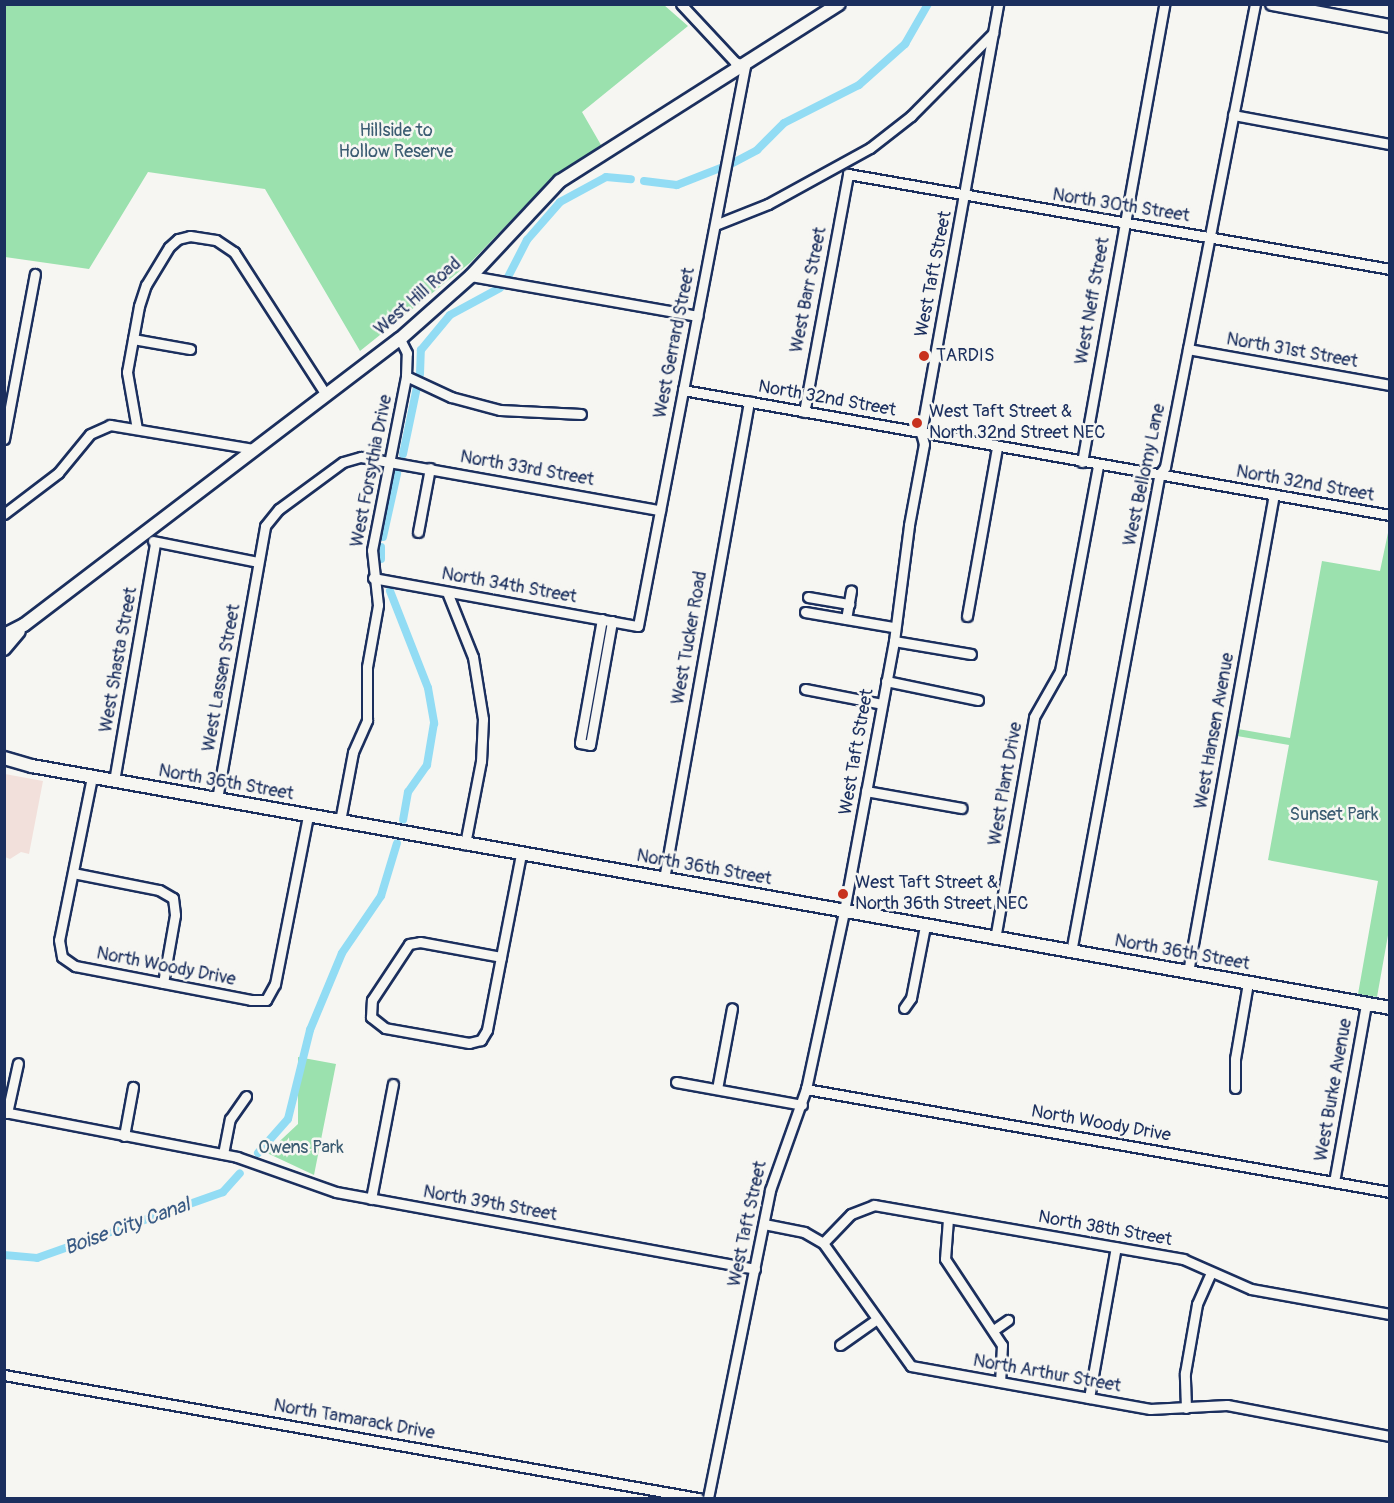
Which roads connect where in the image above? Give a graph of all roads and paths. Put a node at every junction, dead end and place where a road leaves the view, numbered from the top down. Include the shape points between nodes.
1 (681, 4) edge
2 (839, 4) edge
3 (998, 4) edge
4 (1164, 4) edge
5 (1255, 4) edge
6 (1272, 4) edge
7 (1389, 26) edge
8 (993, 33) junction
9 (745, 66) junction
10 (1233, 115) junction
11 (1389, 144) edge
12 (842, 165) junction
13 (848, 174) junction
14 (966, 196) junction
15 (1123, 224) junction
16 (715, 225) junction
17 (1210, 237) junction
18 (1389, 269) edge
19 (35, 274) dead end
20 (471, 276) junction
21 (697, 316) junction
22 (133, 339) junction
23 (400, 339) junction
24 (190, 349) dead end
25 (1188, 349) junction
26 (406, 376) junction
27 (1389, 385) edge
28 (683, 390) junction
29 (326, 395) junction
30 (749, 402) junction
31 (804, 412) junction
32 (581, 414) dead end
33 (138, 429) junction
34 (921, 433) junction
35 (4, 439) edge
36 (997, 447) junction
37 (253, 449) junction
38 (388, 462) junction
39 (1082, 462) junction
40 (1098, 465) junction
41 (430, 468) junction
42 (1159, 475) junction
43 (1274, 495) junction
44 (660, 510) junction
45 (4, 514) edge
46 (1389, 515) edge
47 (145, 530) junction
48 (418, 532) dead end
49 (155, 544) junction
50 (258, 562) junction
51 (373, 578) junction
52 (851, 590) dead end
53 (447, 592) junction
54 (808, 597) dead end
55 (849, 604) junction
56 (805, 612) dead end
57 (966, 616) dead end
58 (602, 619) junction
59 (846, 619) junction
60 (612, 621) junction
61 (24, 625) junction
62 (638, 626) joint
63 (893, 627) junction
64 (4, 635) edge
65 (894, 640) junction
66 (4, 649) edge
67 (971, 654) dead end
68 (886, 681) junction
69 (805, 689) dead end
70 (978, 700) dead end
71 (882, 704) junction
72 (7, 762) edge
73 (92, 777) junction
74 (114, 781) junction
75 (866, 791) junction
76 (217, 799) junction
77 (961, 808) dead end
78 (308, 816) junction
79 (340, 821) junction
80 (465, 844) junction
81 (521, 854) junction
82 (73, 873) junction
83 (664, 879) junction
84 (844, 911) junction
85 (925, 926) junction
86 (995, 939) junction
87 (1071, 952) junction
88 (501, 957) junction
89 (1188, 972) junction
90 (163, 983) junction
91 (1248, 983) junction
92 (1366, 1004) junction
93 (732, 1008) dead end
94 (904, 1008) dead end
95 (1389, 1008) edge
96 (18, 1063) dead end
97 (676, 1082) dead end
98 (393, 1084) dead end
99 (133, 1087) dead end
100 (1235, 1088) dead end
101 (717, 1089) junction
102 (807, 1089) junction
103 (246, 1096) dead end
104 (802, 1105) junction
105 (6, 1113) edge
106 (124, 1136) junction
107 (223, 1154) junction
108 (1334, 1182) junction
109 (1389, 1192) edge
110 (370, 1199) junction
111 (948, 1219) junction
112 (764, 1224) junction
113 (823, 1243) junction
114 (1116, 1247) junction
115 (755, 1269) junction
116 (1211, 1272) junction
117 (1389, 1314) edge
118 (877, 1319) junction
119 (1008, 1320) dead end
120 (994, 1329) junction
121 (840, 1345) dead end
122 (4, 1375) edge
123 (1000, 1382) junction
124 (1089, 1398) junction
125 (1186, 1408) junction
126 (1389, 1436) edge
127 (698, 1498) edge
128 (708, 1498) edge

1 - 9 street via 735,62
2 - 9 street, West Hill Road
3 - 8 street, West Taft Street
4 - 15 street, West Neff Street
5 - 10 street, West Bellomy Lane
6 - 7 street
8 - 12 street via 911,117
8 - 14 street, West Taft Street
9 - 16 street, West Gerrard Street
9 - 20 street, West Hill Road via 560,181
10 - 11 street
10 - 17 street, West Bellomy Lane
12 - 13 street
12 - 16 street via 768,204
13 - 14 street, North 30th Street
13 - 31 street, West Barr Street
14 - 15 street, North 30th Street
14 - 34 street, West Taft Street
15 - 17 street, North 30th Street
15 - 39 street, West Neff Street
16 - 21 street, West Gerrard Street
17 - 18 street, North 30th Street
17 - 25 street, West Bellomy Lane
19 - 35 street
20 - 21 street
20 - 23 street, West Hill Road
21 - 28 street, West Gerrard Street
22 - 24 street
22 - 29 street via 146,285 169,247 190,236 216,240 234,252
22 - 33 street via 127,372
23 - 26 street, West Forsythia Drive via 407,353
23 - 29 street, West Hill Road
25 - 27 street, North 31st Street
25 - 42 street, West Bellomy Lane via 1165,467
26 - 32 street via 451,397 500,410
26 - 38 street, West Forsythia Drive
28 - 30 street, North 32nd Street
28 - 44 street, West Gerrard Street
29 - 37 street, West Hill Road
30 - 31 street, North 32nd Street
30 - 83 street, West Tucker Road
31 - 34 street, North 32nd Street
33 - 37 street
33 - 45 street via 110,425 90,434 58,473
34 - 36 street, North 32nd Street
34 - 63 street, West Taft Street via 924,444
36 - 39 street, North 32nd Street
36 - 57 street
37 - 47 street, West Hill Road
38 - 41 street, North 33rd Street
38 - 50 street, West Lassen Street via 361,457 343,462 279,510 265,526
38 - 51 street, West Forsythia Drive via 373,539
39 - 40 street, North 32nd Street
40 - 42 street, North 32nd Street
40 - 86 street, West Plant Drive via 1060,671 1034,717
41 - 44 street, North 33rd Street
41 - 48 street
42 - 43 street, North 32nd Street
42 - 87 street, West Bellomy Lane
43 - 46 street, North 32nd Street
43 - 89 street, West Hansen Avenue
44 - 62 street, West Gerrard Street
47 - 49 street
47 - 61 street, West Hill Road
49 - 50 street
49 - 74 street, West Shasta Street
50 - 76 street, West Lassen Street
51 - 53 street, North 34th Street
51 - 79 street, West Forsythia Drive via 378,605 367,667 367,720 353,752
52 - 55 street
53 - 58 street, North 34th Street
53 - 80 street via 473,657 483,719 481,761
54 - 55 street
55 - 59 street
56 - 59 street
58 - 60 street, North 34th Street
58 - 60 street via 580,744 590,745
59 - 63 street
60 - 62 street, North 34th Street
61 - 64 street, West Hill Road
61 - 66 street, West Hill Road
63 - 65 street, West Taft Street
65 - 67 street
65 - 68 street, West Taft Street
68 - 70 street
68 - 71 street, West Taft Street
69 - 71 street
71 - 75 street, West Taft Street
72 - 73 street, North 36th Street
73 - 74 street, North 36th Street
73 - 82 street
74 - 76 street, North 36th Street
75 - 77 street
75 - 84 street, West Taft Street
76 - 78 street, North 36th Street
78 - 79 street, North 36th Street
78 - 90 street, North Woody Drive via 275,984 266,1000
79 - 80 street, North 36th Street
80 - 81 street, North 36th Street
81 - 83 street, North 36th Street
81 - 88 street
82 - 90 street via 159,890 173,898 175,915
82 - 90 street, North Woody Drive via 59,940 62,957 75,966
83 - 84 street, North 36th Street
84 - 85 street, North 36th Street
84 - 102 street, West Taft Street
85 - 86 street, North 36th Street
85 - 94 street via 911,998
86 - 87 street, North 36th Street
87 - 89 street, North 36th Street
88 - 88 street via 487,1030 481,1040 469,1043 385,1028 371,1017 372,1000 409,944 420,942
89 - 91 street, North 36th Street
91 - 92 street, North 36th Street
91 - 100 street via 1235,1059
92 - 95 street, North 36th Street
92 - 108 street, West Burke Avenue
93 - 101 street
96 - 105 street, North 39th Street
97 - 101 street
98 - 110 street
99 - 106 street
101 - 104 street
102 - 104 street, West Taft Street
102 - 108 street, North Woody Drive
103 - 107 street via 230,1119
104 - 112 street, West Taft Street via 779,1158
105 - 106 street, North 39th Street
106 - 107 street, North 39th Street
107 - 110 street, North 39th Street via 329,1191
108 - 109 street, North Woody Drive
110 - 115 street, North 39th Street
111 - 113 street, North 38th Street via 866,1206 851,1214
111 - 114 street, North 38th Street
111 - 120 street via 945,1259
112 - 113 street, North Arthur Street via 804,1232
112 - 115 street, West Taft Street
113 - 118 street, North Arthur Street
114 - 116 street, North 38th Street via 1184,1259
114 - 124 street
115 - 128 street, West Taft Street
116 - 117 street, North 38th Street via 1251,1289
116 - 125 street via 1197,1304 1185,1373
118 - 121 street
118 - 123 street, North Arthur Street via 911,1366
119 - 120 street
120 - 123 street via 1004,1356
122 - 127 street, North Tamarack Drive
123 - 124 street, North Arthur Street
124 - 125 street, North Arthur Street via 1150,1409
125 - 126 street, North Arthur Street via 1227,1405

